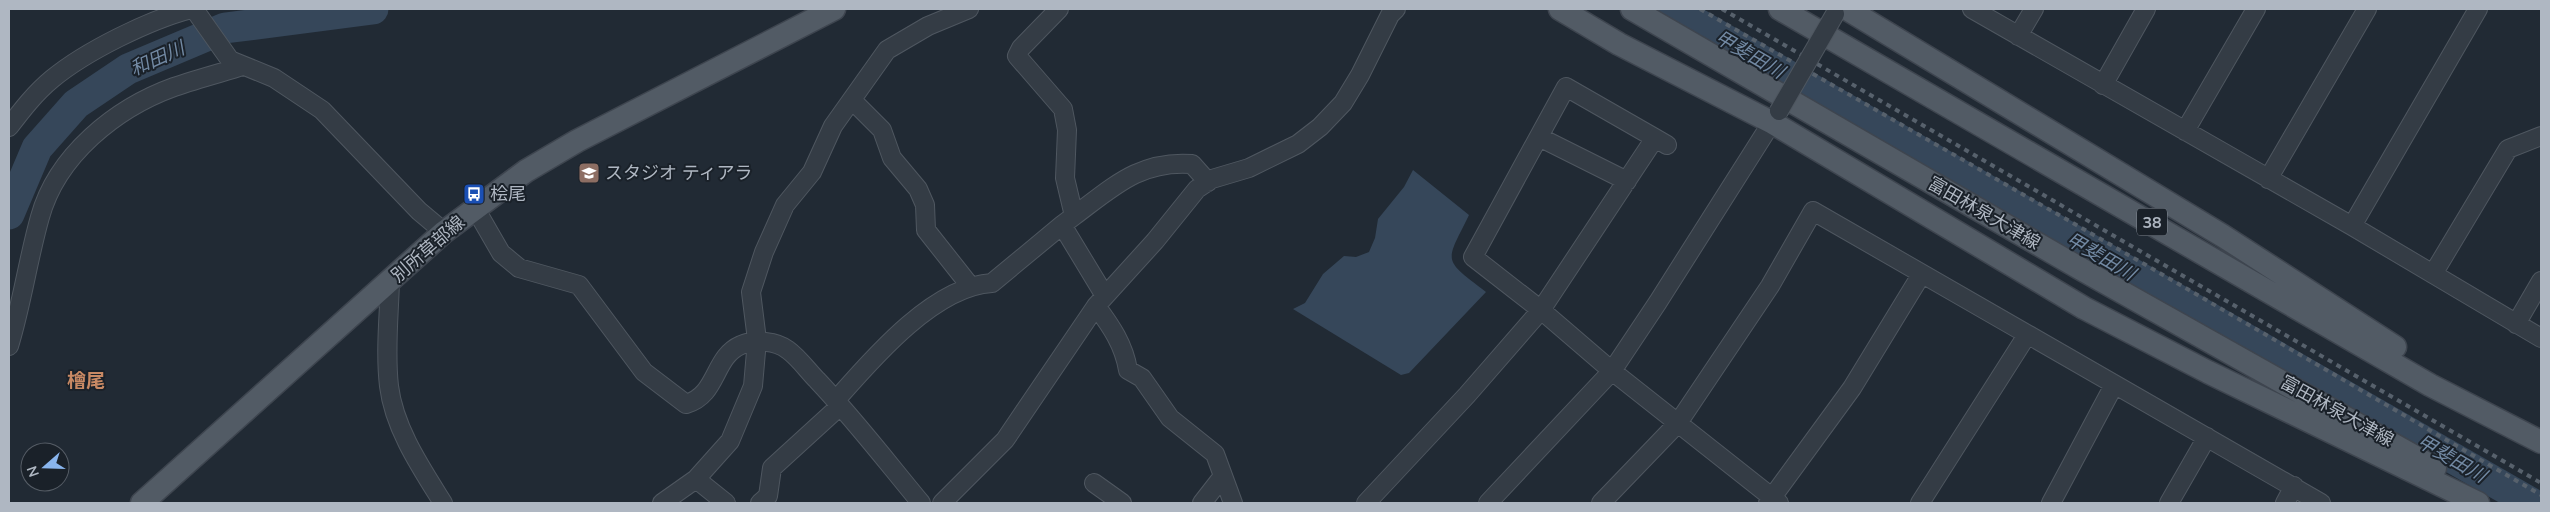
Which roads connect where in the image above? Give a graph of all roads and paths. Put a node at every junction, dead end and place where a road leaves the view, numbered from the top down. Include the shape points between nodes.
1 (834, 9) edge
2 (969, 9) edge
3 (1059, 9) edge
4 (1396, 9) edge
5 (1560, 9) edge
6 (1632, 9) edge
7 (1780, 9) edge
8 (1972, 9) edge
9 (2034, 9) edge
10 (2146, 9) edge
11 (2256, 9) edge
12 (2367, 9) edge
13 (2478, 9) edge
14 (194, 10) edge
15 (1840, 11) edge
16 (2018, 36) junction
17 (236, 63) junction
18 (2103, 85) junction
19 (852, 100) junction
20 (1776, 117) junction
21 (9, 127) edge
22 (2184, 131) junction
23 (2541, 136) edge
24 (1539, 137) junction
25 (2268, 179) junction
26 (1627, 181) junction
27 (1208, 182) junction
28 (476, 208) junction
29 (1068, 220) junction
30 (2352, 226) junction
31 (444, 232) junction
32 (2433, 274) junction
33 (1921, 275) junction
34 (390, 282) junction
35 (2541, 282) edge
36 (971, 287) junction
37 (1101, 301) junction
38 (1541, 310) junction
39 (2516, 324) junction
40 (2027, 335) junction
41 (2541, 338) edge
42 (756, 340) junction
43 (9, 346) edge
44 (1612, 371) junction
45 (2114, 385) junction
46 (838, 403) junction
47 (1678, 422) junction
48 (2207, 437) junction
49 (2534, 438) edge
50 (1224, 476) junction
51 (696, 479) junction
52 (1094, 483) dead end
53 (2294, 486) junction
54 (1773, 502) edge
55 (142, 503) edge
56 (443, 503) edge
57 (662, 503) edge
58 (726, 503) edge
59 (760, 503) edge
60 (921, 503) edge
61 (942, 503) edge
62 (1122, 503) edge
63 (1202, 503) edge
64 (1233, 503) edge
65 (1366, 503) edge
66 (1488, 503) edge
67 (1600, 503) edge
68 (1920, 503) edge
69 (2051, 503) edge
70 (2169, 503) edge
71 (2285, 503) edge
72 (2321, 503) edge
73 (2478, 503) edge
74 (2493, 503) edge

1 - 28 main road, 別所草部線 via 577,141 526,171
2 - 19 street via 928,26 887,50
3 - 29 street via 1016,56 1063,109
4 - 27 street via 1343,103 1320,127 1298,144 1258,164
5 - 20 main road via 1619,44
6 - 74 main road, 富田林泉大津線 via 2081,269 2395,443
7 - 49 main road, 38 via 2430,385
8 - 16 street
9 - 16 street
10 - 18 street
11 - 22 street
12 - 25 street
13 - 30 street
14 - 17 street
14 - 21 street via 146,25 88,55 53,78 26,103
15 - 20 street, bridge
15 - 49 main road via 2224,236
16 - 18 street
17 - 31 street via 274,78 322,110 419,211
17 - 43 street via 140,103 100,128 72,156 53,183 40,215
18 - 22 street
19 - 36 street via 882,130 892,158 918,189 925,205 926,230
19 - 42 street via 833,126 812,172 785,205 764,252 751,292
20 - 44 street
20 - 73 main road via 2084,308
22 - 25 street
23 - 32 street via 2508,149
24 - 26 street
24 - 26 street via 1566,87 1661,141
24 - 38 street via 1473,257
25 - 30 street
26 - 38 street
27 - 29 street via 1192,164 1172,162 1148,167 1128,176
27 - 37 street via 1197,189
28 - 31 main road, 別所草部線
28 - 42 street via 501,253 519,268 579,285 644,372 686,404 698,401 708,390 726,356 740,345
29 - 36 street via 992,283
29 - 37 street
30 - 32 street
31 - 34 main road, 別所草部線
32 - 39 street
33 - 40 street
33 - 47 street via 1813,211 1770,286
33 - 54 street via 1852,388
34 - 55 main road, 別所草部線
34 - 56 street via 389,387 398,423
35 - 39 street
36 - 46 street via 952,294 909,324 872,359
37 - 50 street via 1125,355 1128,370 1142,378 1170,418 1216,454
37 - 61 street via 1005,440
38 - 44 street
38 - 65 street
39 - 41 street
40 - 45 street
40 - 68 street
42 - 46 street via 787,349
42 - 51 street via 753,386 730,441
44 - 47 street
44 - 66 street
45 - 48 street
45 - 69 street
46 - 59 street via 772,468 768,496
46 - 60 street
47 - 54 street
47 - 67 street
48 - 53 street
48 - 70 street
50 - 63 street
50 - 64 street
51 - 57 street
51 - 58 street
52 - 62 street
53 - 71 street
53 - 72 street

